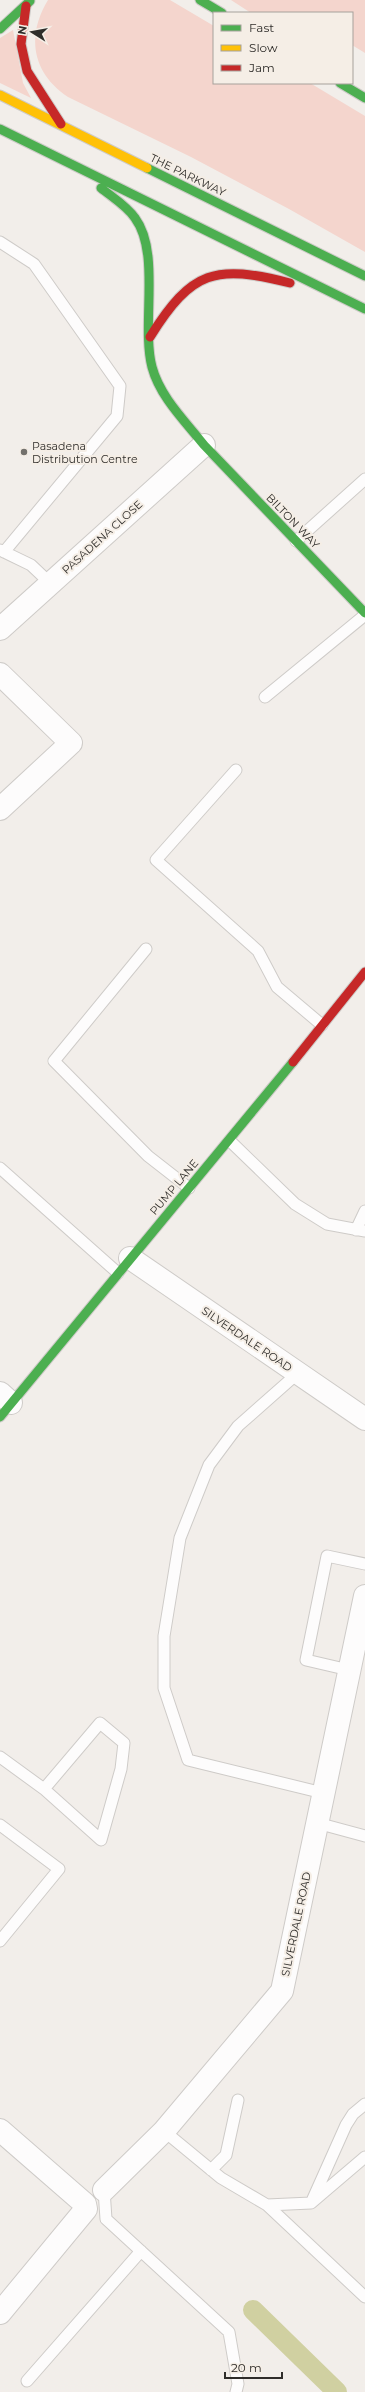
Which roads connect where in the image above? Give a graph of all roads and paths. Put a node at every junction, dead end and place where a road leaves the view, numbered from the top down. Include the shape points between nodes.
1 (200, 0) edge
2 (29, 3) edge
3 (220, 12) edge
4 (0, 29) edge
5 (342, 84) edge
6 (0, 95) edge
7 (365, 98) edge
8 (63, 126) junction
9 (0, 129) edge
10 (78, 167) junction
11 (0, 242) edge
12 (365, 276) edge
13 (336, 296) junction
14 (363, 308) edge
15 (150, 337) junction
16 (204, 445) junction
17 (365, 479) edge
18 (296, 542) junction
19 (2, 551) edge
20 (50, 584) junction
21 (365, 614) edge
22 (0, 629) edge
23 (0, 674) edge
24 (265, 697) dead end
25 (236, 770) dead end
26 (0, 809) edge
27 (146, 949) dead end
28 (365, 972) edge
29 (322, 1025) junction
30 (230, 1140) junction
31 (0, 1168) edge
32 (189, 1188) junction
33 (365, 1211) edge
34 (360, 1231) edge
35 (124, 1266) junction
36 (298, 1373) junction
37 (4, 1405) edge
38 (365, 1419) edge
39 (365, 1564) edge
40 (365, 1596) edge
41 (350, 1670) junction
42 (0, 1757) edge
43 (44, 1790) junction
44 (323, 1794) junction
45 (317, 1823) junction
46 (0, 1825) edge
47 (365, 1836) edge
48 (0, 1941) edge
49 (238, 2100) dead end
50 (365, 2104) edge
51 (0, 2130) edge
52 (164, 2131) junction
53 (365, 2157) edge
54 (211, 2170) junction
55 (104, 2190) joint
56 (311, 2203) junction
57 (267, 2205) junction
58 (141, 2251) junction
59 (365, 2297) edge
60 (0, 2313) edge
61 (27, 2381) dead end
62 (236, 2392) edge

1 - 3 main road
2 - 4 main road
2 - 8 main road via 21,44 26,71
5 - 7 main road
6 - 8 main road, THE PARKWAY
8 - 12 main road, THE PARKWAY
9 - 10 main road
10 - 13 main road
10 - 15 main road, BILTON WAY via 134,217 143,232 149,273 147,313
11 - 19 lane via 34,264 120,386 117,416
13 - 14 main road
13 - 15 main road via 269,277 232,272 216,274 195,280 182,291
15 - 16 main road, BILTON WAY via 152,367 163,393
16 - 18 main road, BILTON WAY
16 - 20 street, PASADENA CLOSE
17 - 18 lane
18 - 21 main road, BILTON WAY
19 - 20 lane via 31,565
20 - 22 street, PASADENA CLOSE
21 - 24 lane
23 - 26 street via 71,743
25 - 29 lane via 156,860 258,950 278,987
27 - 32 lane via 54,1061 143,1151
28 - 29 main road, PUMP LANE
29 - 30 main road, PUMP LANE
30 - 32 main road, PUMP LANE
30 - 34 lane via 295,1204 327,1224
31 - 35 lane
32 - 35 main road, PUMP LANE
33 - 34 lane
35 - 36 street, SILVERDALE ROAD
35 - 37 main road, PUMP LANE
36 - 38 street, SILVERDALE ROAD
36 - 44 lane via 238,1426 208,1465 180,1538 164,1636 164,1688 188,1760
39 - 41 lane via 327,1556 306,1660
40 - 41 street, SILVERDALE ROAD
41 - 44 street, SILVERDALE ROAD
42 - 43 lane
43 - 43 lane via 100,1723 124,1743 121,1769 101,1840
44 - 45 street, SILVERDALE ROAD
45 - 47 lane
45 - 52 street, SILVERDALE ROAD via 282,1991
46 - 48 lane via 59,1868
49 - 54 lane via 226,2155
50 - 56 lane via 353,2114 346,2125
51 - 60 street via 85,2204 85,2212
52 - 54 lane
52 - 55 street, SILVERDALE ROAD
53 - 56 lane
54 - 57 lane via 220,2178
55 - 58 lane via 106,2219
56 - 57 lane
57 - 59 lane
58 - 61 lane
58 - 62 lane via 229,2332 238,2384

